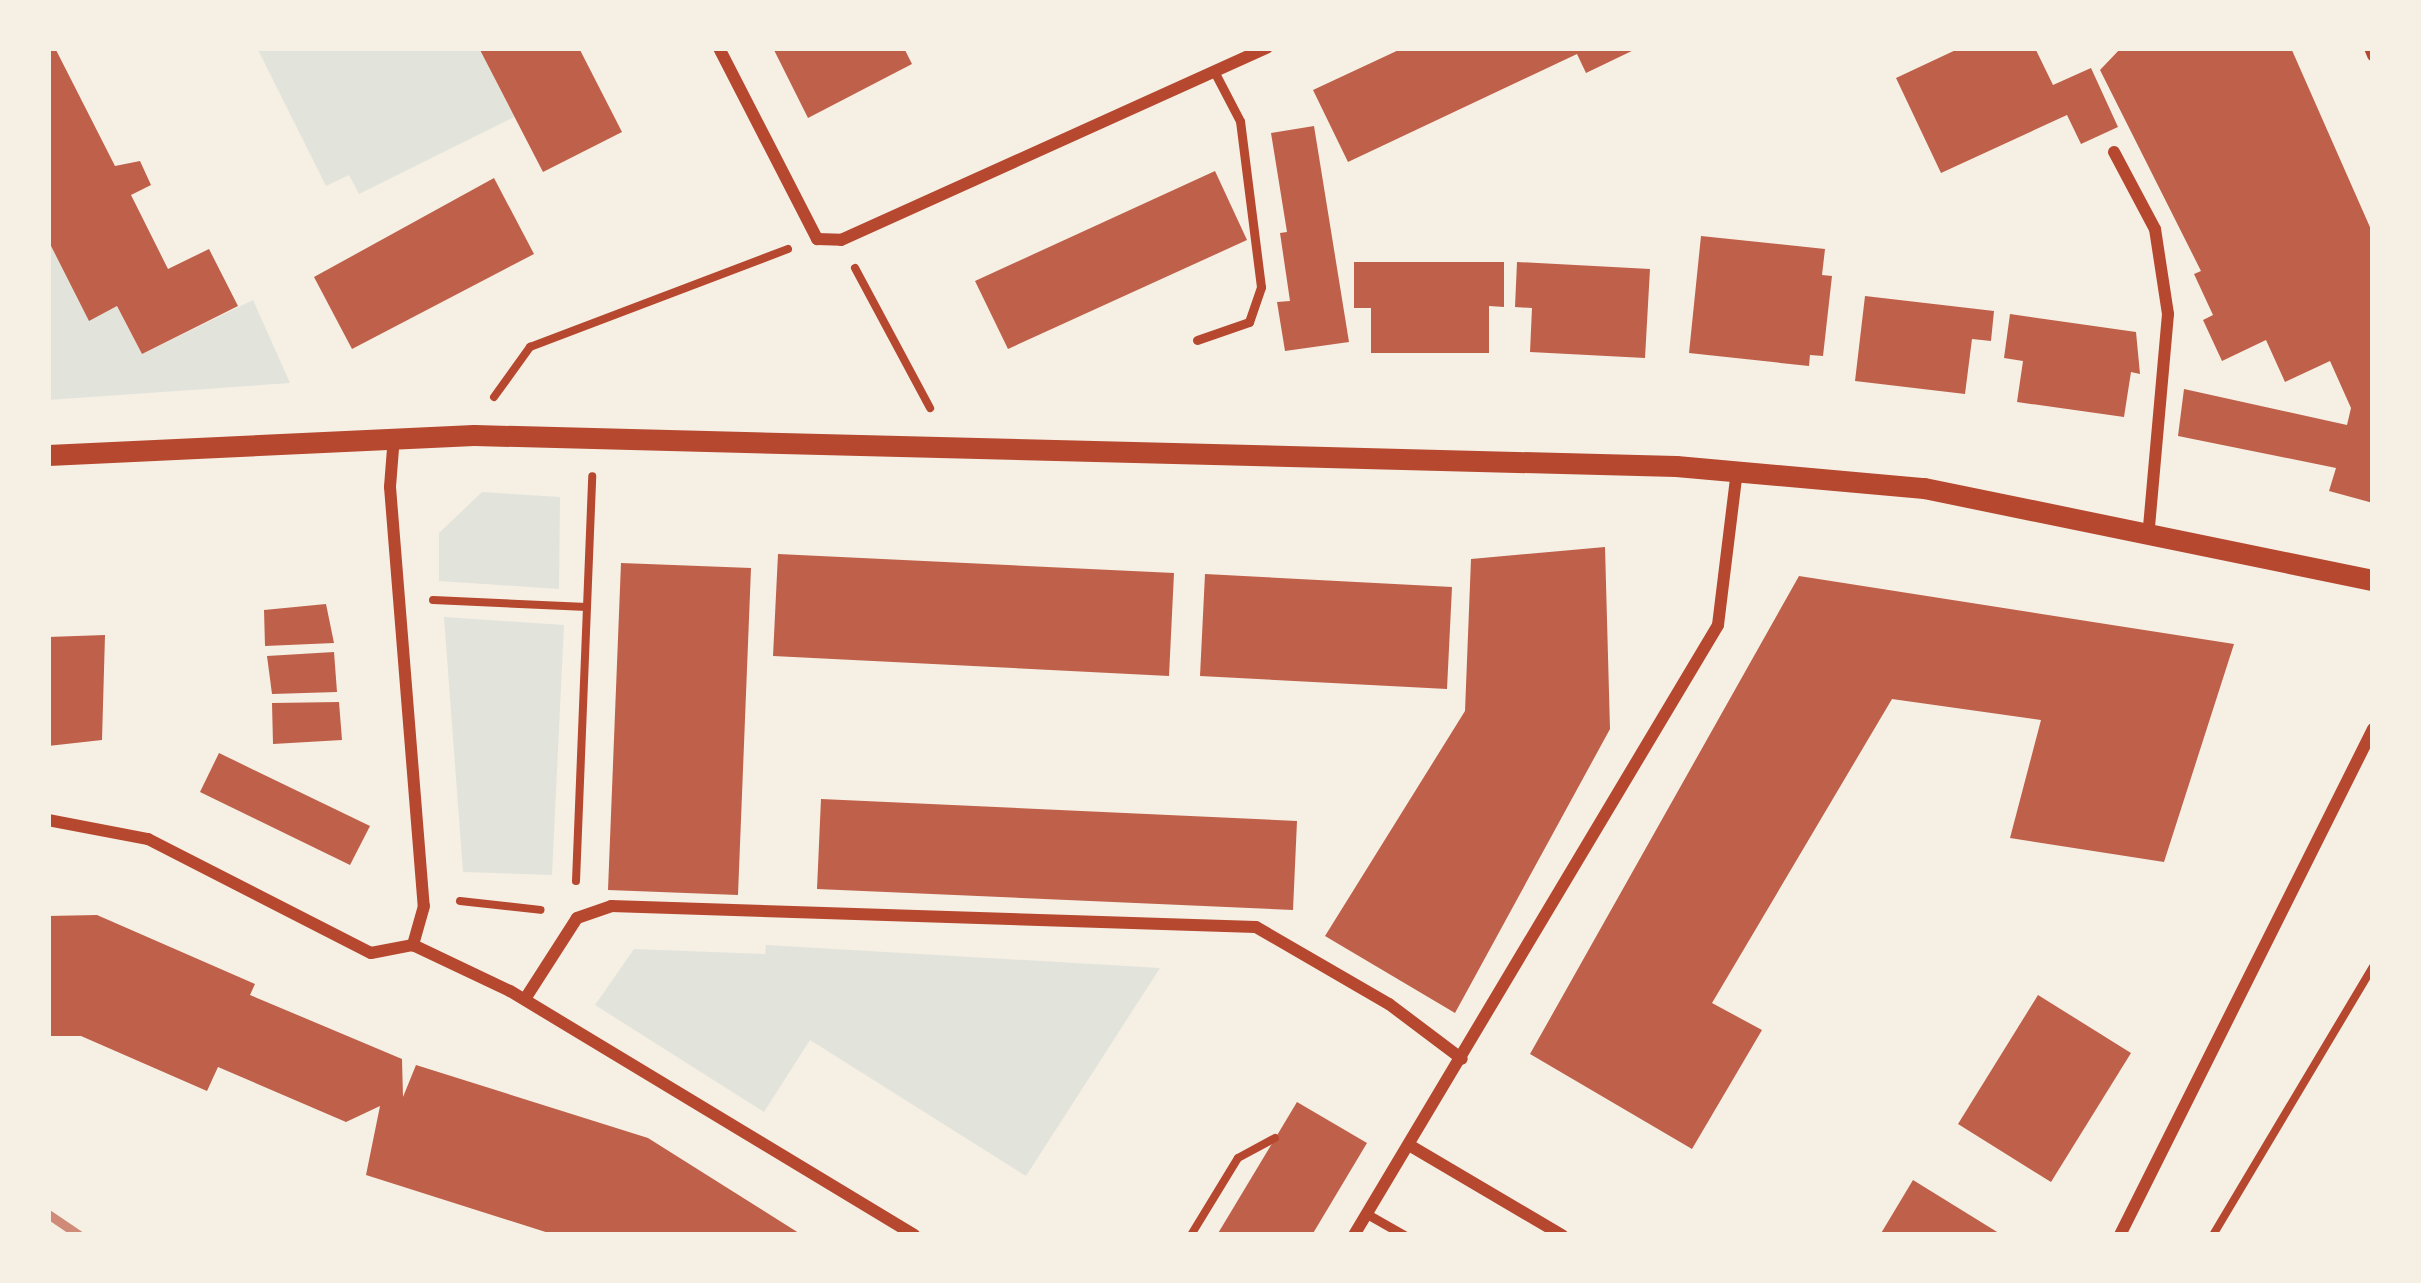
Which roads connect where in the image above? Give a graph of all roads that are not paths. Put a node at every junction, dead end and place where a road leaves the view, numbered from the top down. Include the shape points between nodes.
1 (719, 48) edge
2 (1227, 48) edge
3 (1267, 48) edge
4 (1234, 62) junction
5 (1214, 71) junction
6 (2114, 152) dead end
7 (1197, 340) dead end
8 (394, 436) junction
9 (48, 455) edge
10 (1737, 471) junction
11 (2149, 529) junction
12 (2373, 580) edge
13 (2373, 729) edge
14 (48, 820) edge
15 (413, 945) junction
16 (525, 999) junction
17 (1462, 1059) junction
18 (1409, 1145) junction
19 (1367, 1214) junction
20 (914, 1235) edge
21 (1354, 1235) edge
22 (1404, 1235) edge
23 (1562, 1235) edge
24 (2120, 1235) edge

1 - 5 street via 817,239 841,240 940,199
2 - 4 street
3 - 4 street
4 - 5 street
5 - 7 lane via 1240,121 1261,287 1249,322
6 - 11 street via 2155,230 2168,314
8 - 9 street
8 - 10 street
8 - 15 street via 397,599 424,900
10 - 11 street via 1924,488
10 - 17 street via 1718,625
11 - 12 street
13 - 24 street
14 - 15 street via 148,839 371,953
15 - 16 street
16 - 17 street via 577,918 611,906 1256,927 1389,1004
16 - 20 street
17 - 18 street
18 - 19 street
18 - 23 street
19 - 21 street
19 - 22 lane

